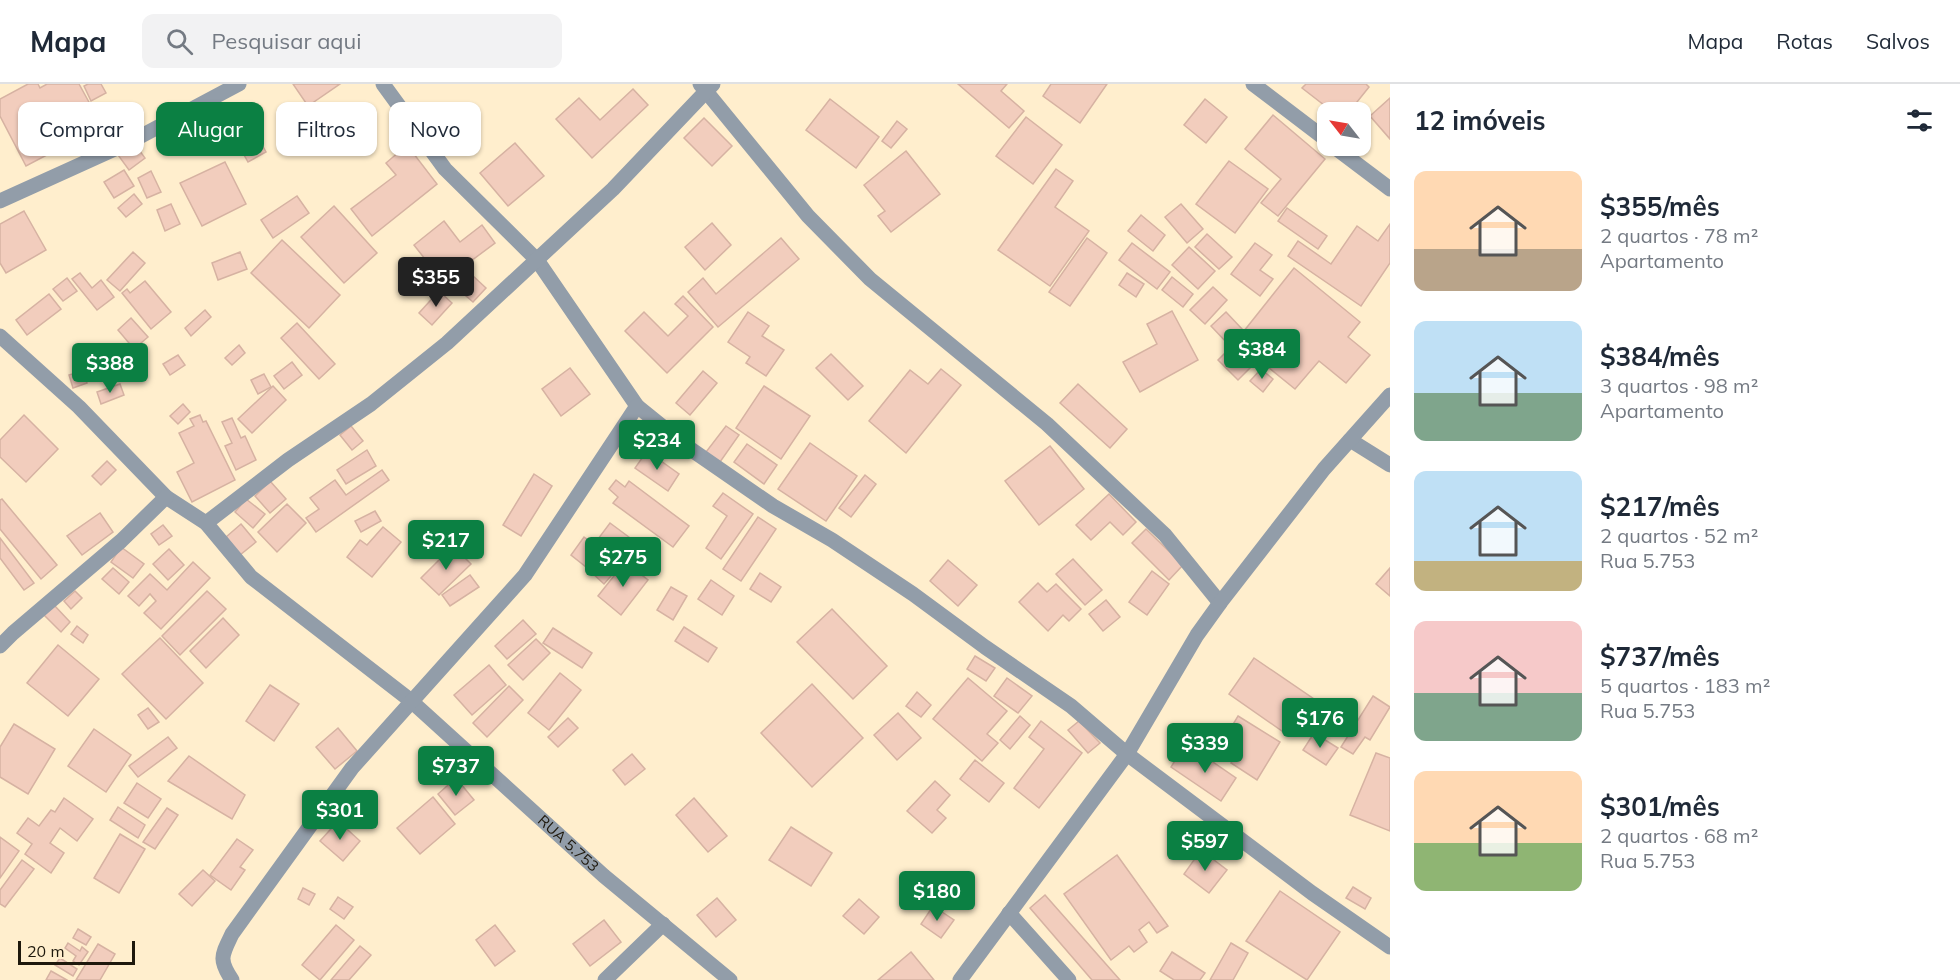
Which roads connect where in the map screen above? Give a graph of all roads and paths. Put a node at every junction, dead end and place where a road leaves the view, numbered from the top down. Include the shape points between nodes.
1 (239, 84) edge
2 (383, 84) edge
3 (1253, 84) edge
4 (706, 86) edge
5 (1317, 133) edge
6 (1347, 156) edge
7 (1390, 189) edge
8 (0, 201) edge
9 (537, 260) junction
10 (0, 336) edge
11 (1390, 395) edge
12 (637, 406) junction
13 (1350, 440) junction
14 (1390, 465) edge
15 (166, 497) junction
16 (206, 523) junction
17 (1220, 603) junction
18 (0, 646) edge
19 (410, 700) junction
20 (1127, 754) junction
21 (1009, 913) junction
22 (663, 924) junction
23 (1390, 947) edge
24 (232, 980) edge
25 (605, 980) edge
26 (730, 980) edge
27 (960, 980) edge
28 (1070, 980) edge

1 - 8 street via 128,143
2 - 9 street via 445,169
3 - 5 street
4 - 9 street via 613,189
4 - 17 street via 808,216 870,279 1047,424 1165,535
6 - 7 street
9 - 12 street
9 - 16 street via 447,343 371,404 288,460
10 - 15 street, RUA 5.753 via 79,407
11 - 13 street
12 - 19 street via 525,575
12 - 20 street via 773,507 832,540 913,594 1071,706
13 - 14 street
13 - 17 street
15 - 16 street, RUA 5.753
15 - 18 street via 121,542
16 - 19 street, RUA 5.753 via 251,577
17 - 20 street
19 - 22 street, RUA 5.753 via 604,876
19 - 24 street via 352,768 232,934 222,956 223,967
20 - 21 street
20 - 23 street
21 - 27 street
21 - 28 street
22 - 25 street
22 - 26 street, RUA 5.753

